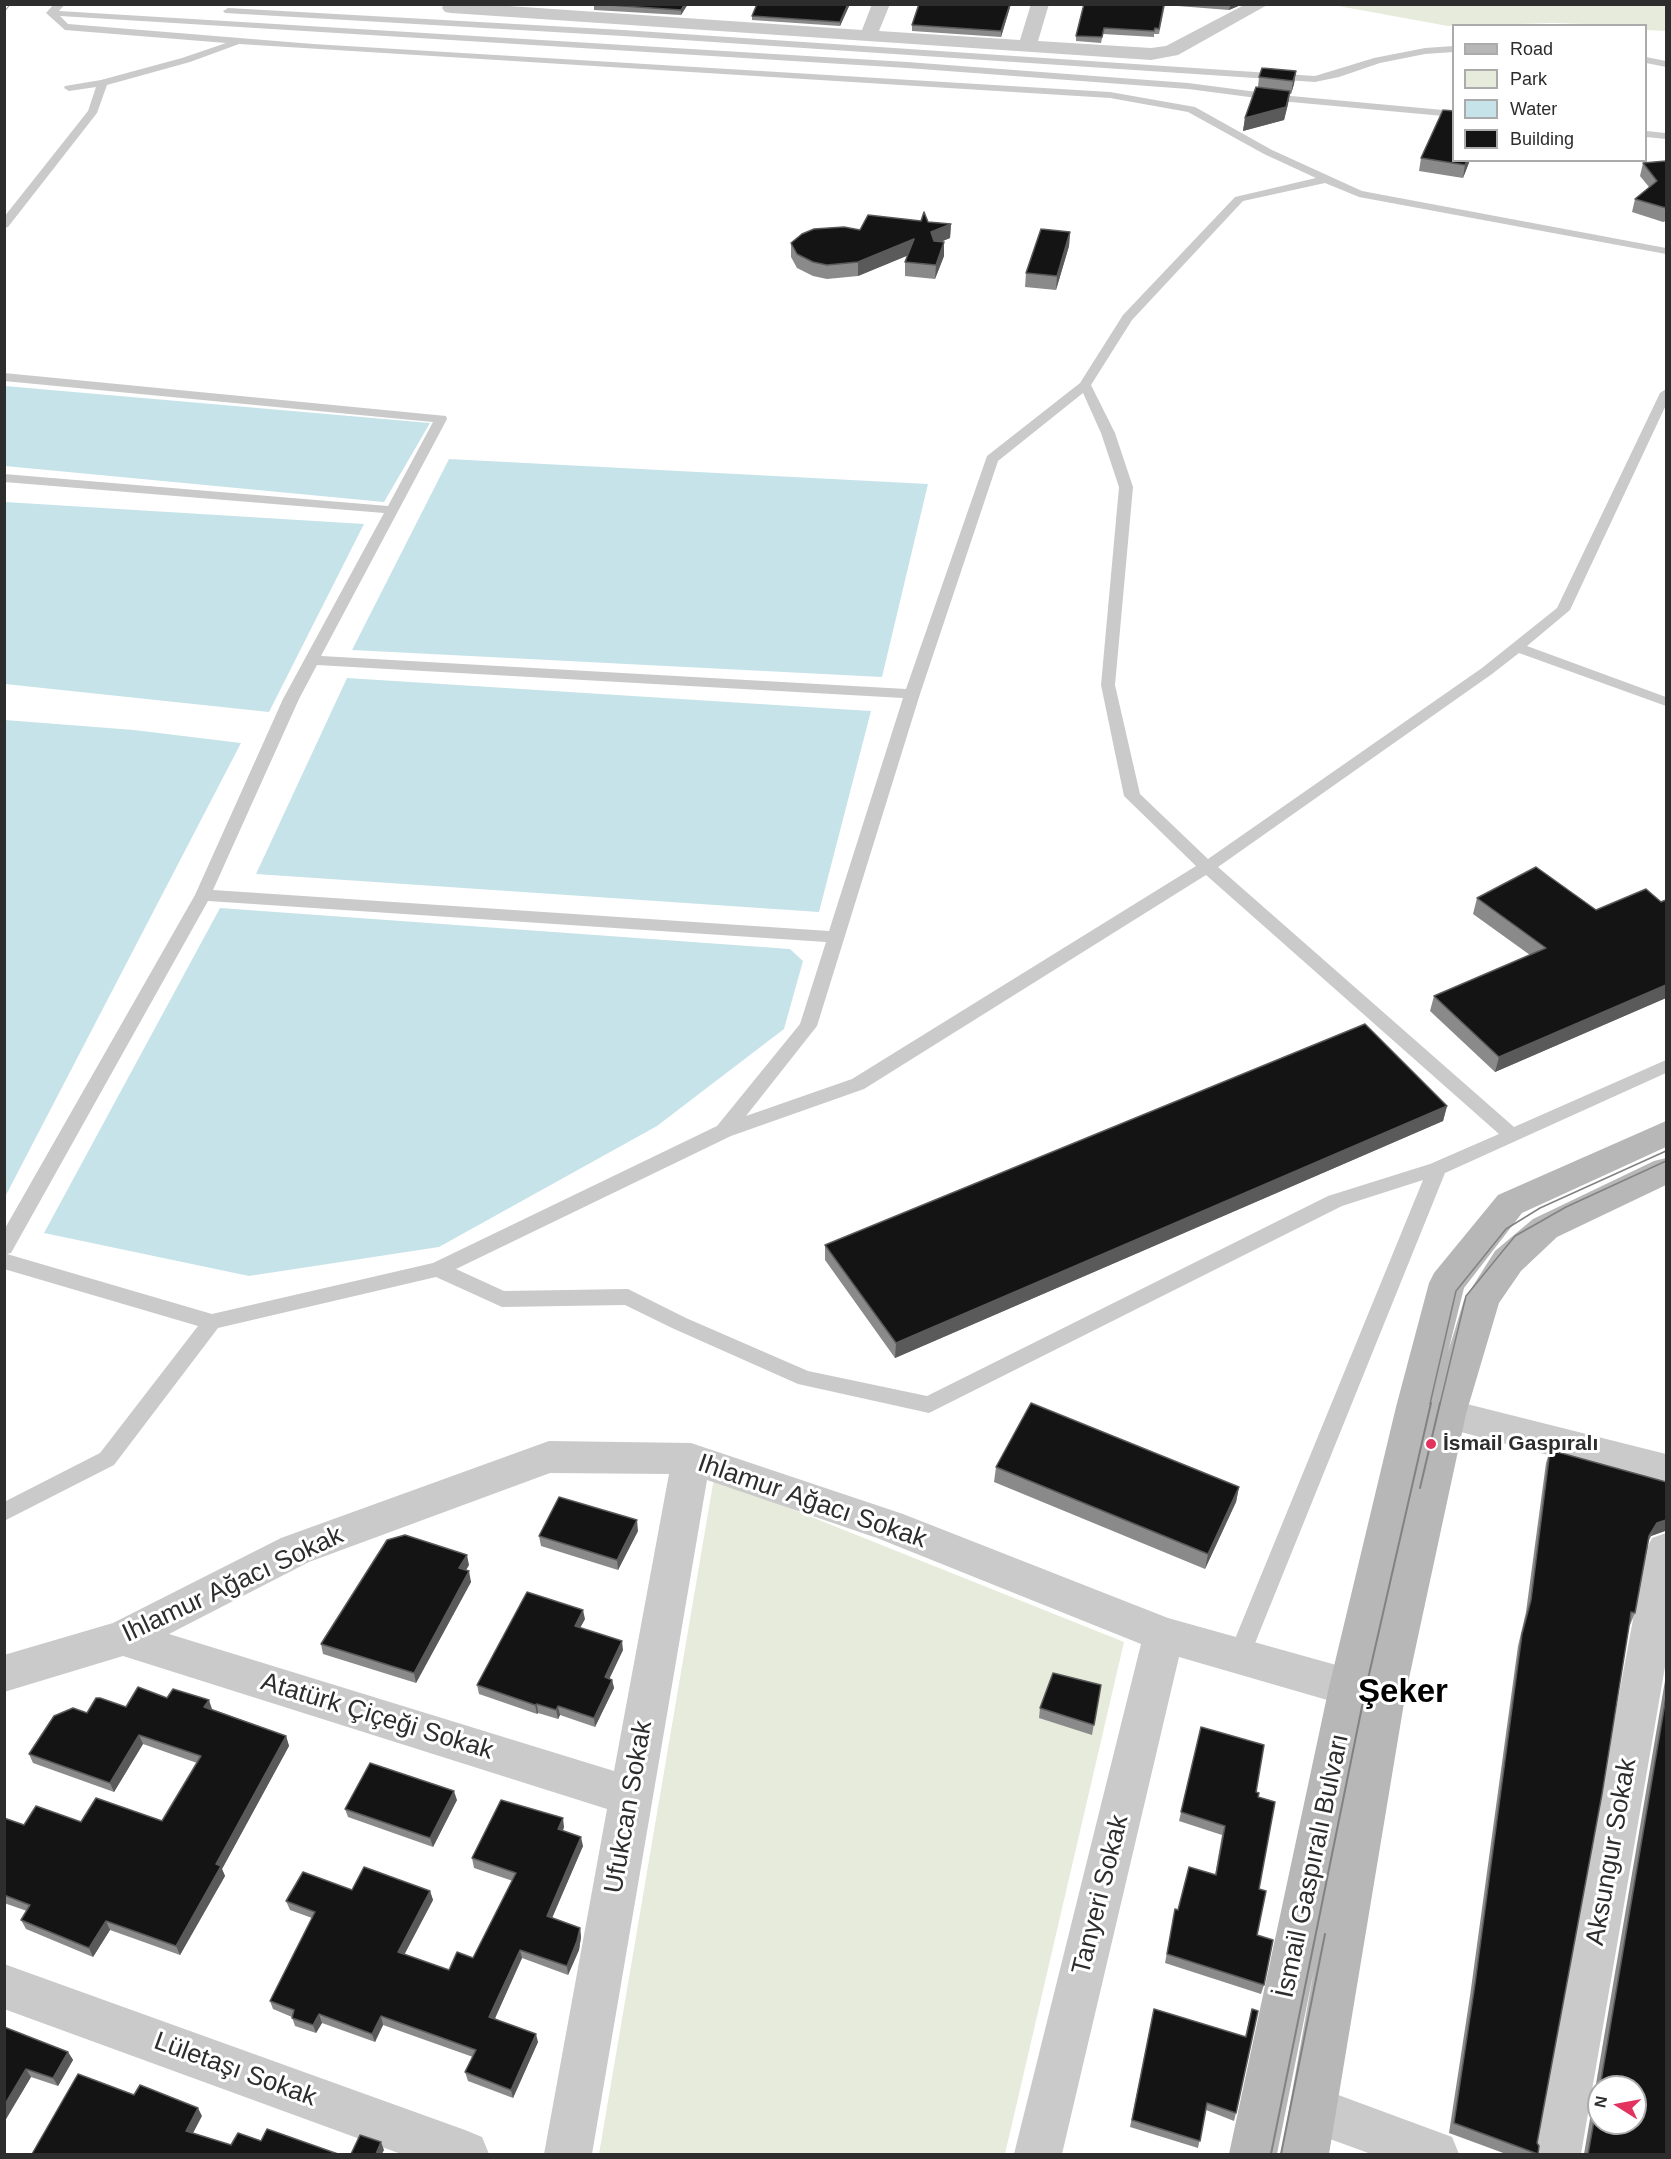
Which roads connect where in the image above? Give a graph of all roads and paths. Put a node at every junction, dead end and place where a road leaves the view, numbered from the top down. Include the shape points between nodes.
1 (60, 4) edge
2 (453, 4) edge
3 (717, 4) edge
4 (881, 4) edge
5 (1040, 4) edge
6 (1260, 4) edge
7 (554, 9) edge
8 (211, 10) dead end
9 (51, 12) junction
10 (707, 24) junction
11 (869, 34) junction
12 (241, 41) junction
13 (1028, 45) junction
14 (1452, 49) edge
15 (1647, 60) edge
16 (1666, 64) edge
17 (102, 83) junction
18 (69, 88) dead end
19 (1452, 114) edge
20 (1647, 134) edge
21 (1666, 136) edge
22 (1327, 179) junction
23 (4, 225) edge
24 (1666, 251) edge
25 (4, 377) edge
26 (1084, 385) junction
27 (1666, 393) edge
28 (4, 478) edge
29 (393, 510) junction
30 (1517, 647) junction
31 (313, 660) junction
32 (912, 694) junction
33 (1666, 702) edge
34 (1207, 867) junction
35 (203, 895) junction
36 (837, 937) junction
37 (1666, 1066) edge
38 (724, 1131) junction
39 (1666, 1133) edge
40 (1512, 1136) junction
41 (1437, 1169) junction
42 (1666, 1170) edge
43 (4, 1248) edge
44 (4, 1261) edge
45 (438, 1269) junction
46 (213, 1322) junction
47 (1447, 1413) junction
48 (691, 1459) junction
49 (1666, 1470) edge
50 (4, 1512) edge
51 (1666, 1550) edge
52 (1164, 1635) junction
53 (123, 1638) junction
54 (1239, 1656) junction
55 (4, 1674) edge
56 (1367, 1692) junction
57 (631, 1796) junction
58 (4, 1986) edge
59 (1309, 2132) edge
60 (465, 2154) edge
61 (568, 2154) edge
62 (1038, 2154) edge
63 (1253, 2154) edge
64 (1435, 2154) edge
65 (1557, 2154) edge

1 - 9 lane
2 - 7 street via 451,8
3 - 10 street
4 - 11 street
5 - 13 street
6 - 13 street via 1162,53
7 - 10 street
8 - 14 lane via 1315,79 1378,60
9 - 12 lane via 65,27
9 - 19 lane via 907,65 1188,86
10 - 11 street
11 - 13 street
12 - 17 lane
12 - 22 lane via 1110,95 1191,109
15 - 16 lane
17 - 18 lane
17 - 23 lane via 93,111
20 - 21 lane
22 - 24 lane via 1359,194
22 - 26 lane via 1239,199 1127,318
25 - 29 lane via 441,419
26 - 32 lane via 992,459
26 - 34 lane via 1108,433 1126,487 1108,685 1132,796
27 - 30 lane via 1563,610
28 - 29 lane
29 - 31 lane
30 - 33 lane
30 - 34 lane
31 - 32 lane
31 - 35 lane via 291,699
32 - 36 lane
34 - 38 lane via 858,1083
34 - 40 lane
35 - 36 lane
35 - 43 lane
36 - 38 lane via 808,1026
37 - 40 lane
38 - 45 lane
39 - 56 main road, İsmail Gaspıralı Bulvarı via 1510,1204 1447,1283 1415,1407
40 - 41 lane
41 - 45 lane via 1335,1201 928,1405 805,1378 628,1297 502,1299
41 - 54 lane
42 - 47 main road via 1545,1228 1508,1261 1482,1300
44 - 46 lane
45 - 46 lane
46 - 50 lane via 107,1459
47 - 49 street
47 - 56 main road
48 - 52 street, Ihlamur Ağacı Sokak via 889,1526
48 - 53 street, Ihlamur Ağacı Sokak via 549,1457 295,1550
48 - 57 street, Ufukcan Sokak
51 - 65 street, Aksungur Sokak
52 - 54 street, Ihlamur Ağacı Sokak
52 - 62 street, Tanyeri Sokak
53 - 55 street, Ihlamur Ağacı Sokak
53 - 57 street, Atatürk Çiçeği Sokak
54 - 56 street, Ihlamur Ağacı Sokak
56 - 59 main road
56 - 63 main road, İsmail Gaspıralı Bulvarı
57 - 61 street, Ufukcan Sokak
58 - 60 street, Lületaşı Sokak
59 - 64 street

